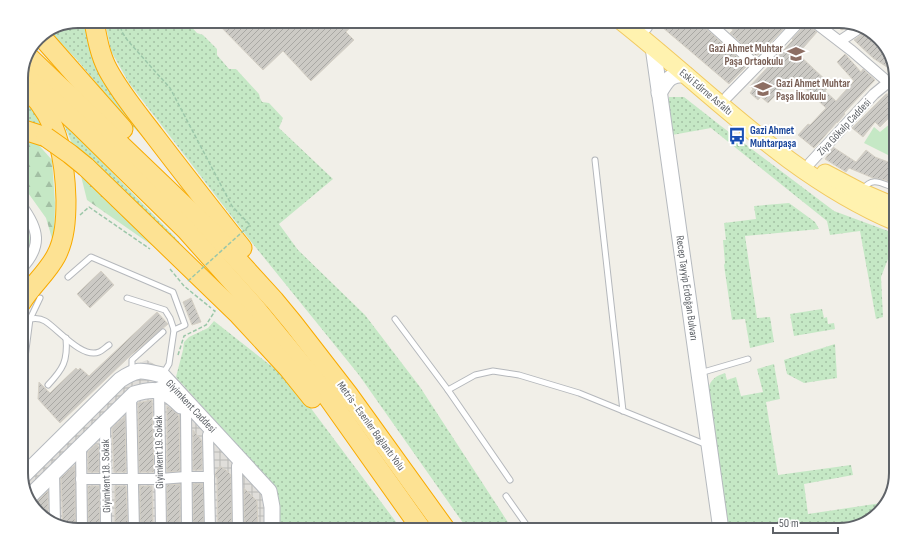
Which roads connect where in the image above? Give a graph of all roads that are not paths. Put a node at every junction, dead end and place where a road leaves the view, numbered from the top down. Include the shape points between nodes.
1 (96, 28) edge
2 (621, 28) edge
3 (714, 28) edge
4 (793, 28) edge
5 (822, 28) edge
6 (645, 31) edge
7 (855, 31) edge
8 (45, 40) edge
9 (840, 41) junction
10 (32, 60) edge
11 (757, 66) junction
12 (687, 76) junction
13 (28, 78) edge
14 (887, 82) joint
15 (28, 89) edge
16 (659, 93) junction
17 (727, 97) junction
18 (28, 131) edge
19 (595, 160) dead end
20 (810, 163) junction
21 (889, 186) edge
22 (861, 192) junction
23 (889, 204) edge
24 (28, 216) edge
25 (889, 219) edge
26 (214, 234) junction
27 (28, 261) edge
28 (68, 277) dead end
29 (40, 298) dead end
30 (127, 298) dead end
31 (28, 306) edge
32 (28, 308) edge
33 (28, 313) edge
34 (395, 319) dead end
35 (293, 323) junction
36 (174, 330) junction
37 (163, 332) dead end
38 (66, 338) junction
39 (109, 345) dead end
40 (748, 359) dead end
41 (132, 372) junction
42 (699, 373) junction
43 (162, 375) junction
44 (48, 385) dead end
45 (159, 390) junction
46 (448, 390) junction
47 (131, 397) junction
48 (623, 410) junction
49 (186, 411) junction
50 (105, 421) junction
51 (208, 435) junction
52 (81, 446) junction
53 (710, 446) junction
54 (237, 466) junction
55 (28, 471) edge
56 (379, 471) junction
57 (54, 473) junction
58 (186, 477) junction
59 (209, 477) junction
60 (133, 478) junction
61 (81, 479) junction
62 (106, 479) junction
63 (160, 479) junction
64 (510, 480) dead end
65 (33, 493) edge
66 (506, 496) dead end
67 (55, 517) edge
68 (82, 523) edge
69 (106, 523) edge
70 (134, 523) edge
71 (160, 523) edge
72 (187, 523) edge
73 (210, 523) edge
74 (238, 523) edge
75 (264, 523) edge
76 (272, 523) edge
77 (417, 523) edge
78 (441, 523) edge
79 (525, 523) edge
80 (720, 523) edge

1 - 35 highway via 103,58 119,88 268,281
2 - 6 main road via 631,34
3 - 11 street
4 - 11 street
5 - 9 street
6 - 12 main road, Eski Edirne Asfaltı
6 - 16 street, Recep Tayyip Erdoğan Bulvarı
6 - 17 main road, Eski Edirne Asfaltı
7 - 9 street
8 - 26 highway via 102,107 194,206
9 - 14 street
10 - 26 highway
11 - 17 street
12 - 16 street via 672,76
12 - 25 main road, Eski Edirne Asfaltı via 783,156 849,200
13 - 56 highway via 209,254 309,373
14 - 20 street, Ziya Gökalp Caddesi
15 - 31 highway via 45,111 55,130 63,162 66,206 61,244
16 - 42 street, Recep Tayyip Erdoğan Bulvarı
17 - 20 main road, Eski Edirne Asfaltı
18 - 56 highway, bridge via 46,137 86,167 238,315 288,368 335,427
19 - 48 lane
20 - 22 main road, Eski Edirne Asfaltı
21 - 22 lane via 876,181 870,182
22 - 23 main road, Eski Edirne Asfaltı
24 - 27 street via 36,234 35,248
26 - 35 highway
28 - 36 lane via 91,257 173,292 185,325
29 - 32 lane
30 - 36 lane via 165,310
33 - 38 lane via 45,321
34 - 46 lane
35 - 78 highway, Metris - Esenler Bağlantı Yolu
36 - 43 lane via 169,364
37 - 41 lane via 132,360
38 - 39 lane via 77,347 94,353
38 - 44 lane via 65,359 61,371
40 - 42 lane
41 - 43 street, Giyimkent Caddesi via 145,370
41 - 55 street via 120,380
42 - 53 street, Recep Tayyip Erdoğan Bulvarı
43 - 45 street, Giyimkent 19. Sokak
43 - 76 street, Giyimkent Caddesi via 269,491
45 - 47 street, Giyimkent Caddesi via 147,390
45 - 49 street, Giyimkent Caddesi via 172,397
45 - 63 street, Giyimkent 19. Sokak
46 - 48 lane via 475,375 493,371 519,375 579,393
46 - 64 lane
47 - 50 street, Giyimkent Caddesi
47 - 60 street
48 - 53 lane
49 - 51 street, Giyimkent Caddesi
49 - 58 street
50 - 52 street, Giyimkent Caddesi
50 - 62 street, Giyimkent 18. Sokak
51 - 54 street, Giyimkent Caddesi
51 - 59 street
52 - 57 street, Giyimkent Caddesi
52 - 61 street
53 - 80 street, Recep Tayyip Erdoğan Bulvarı
54 - 74 street
54 - 75 street, Giyimkent Caddesi via 262,496
56 - 77 highway, Metris - Esenler Bağlantı Yolu
57 - 65 street, Giyimkent Caddesi
57 - 67 street
58 - 59 street
58 - 63 street
58 - 72 street
59 - 73 street
60 - 62 street
60 - 63 street
60 - 70 street
61 - 62 street
61 - 68 street
62 - 69 street, Giyimkent 18. Sokak
63 - 71 street, Giyimkent 19. Sokak
66 - 79 lane

